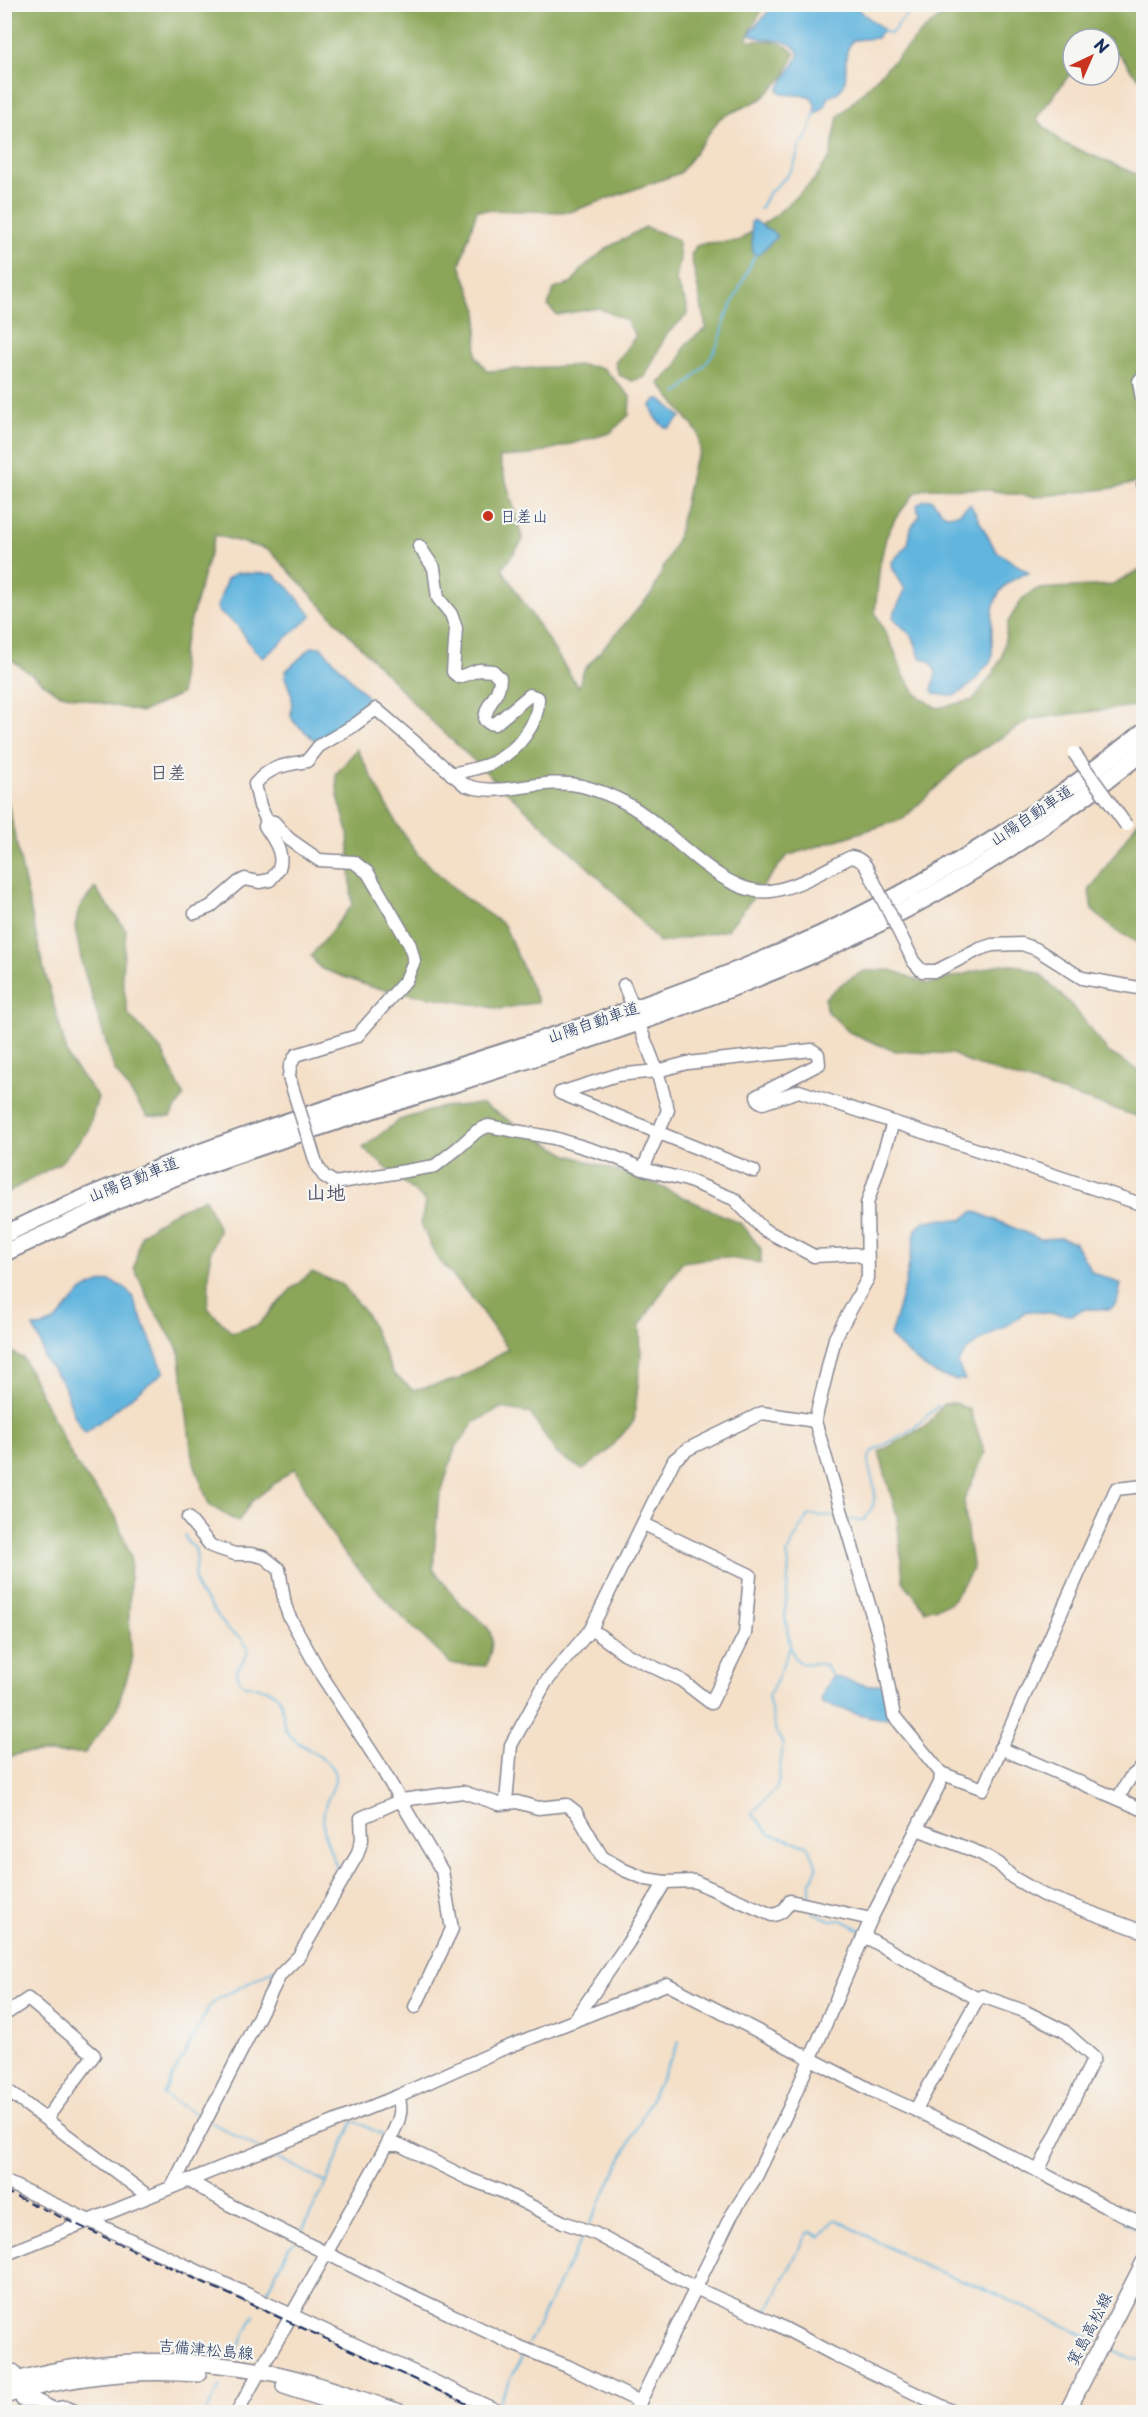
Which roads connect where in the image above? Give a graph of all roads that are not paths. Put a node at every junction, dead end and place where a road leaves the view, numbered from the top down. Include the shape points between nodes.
1 (1143, 376) edge
2 (1143, 411) edge
3 (419, 546) dead end
4 (1143, 731) edge
5 (1143, 751) edge
6 (1074, 753) dead end
7 (451, 774) junction
8 (267, 821) junction
9 (1126, 825) dead end
10 (195, 914) dead end
11 (624, 985) dead end
12 (1143, 989) edge
13 (631, 1002) dead end
14 (641, 1030) dead end
15 (657, 1071) junction
16 (893, 1123) junction
17 (658, 1133) junction
18 (643, 1169) junction
19 (754, 1171) dead end
20 (1143, 1205) edge
21 (4, 1235) edge
22 (4, 1252) edge
23 (866, 1258) junction
24 (815, 1421) junction
25 (1143, 1486) edge
26 (188, 1518) dead end
27 (644, 1524) junction
28 (591, 1629) junction
29 (1000, 1748) junction
30 (1143, 1766) edge
31 (941, 1773) junction
32 (1118, 1798) junction
33 (401, 1800) junction
34 (506, 1802) junction
35 (1143, 1810) edge
36 (917, 1829) junction
37 (664, 1882) junction
38 (871, 1919) junction
39 (1143, 1932) edge
40 (864, 1936) junction
41 (978, 1999) junction
42 (416, 2007) dead end
43 (4, 2015) edge
44 (574, 2021) junction
45 (811, 2057) junction
46 (4, 2088) edge
47 (398, 2096) junction
48 (916, 2109) junction
49 (46, 2119) junction
50 (387, 2145) junction
51 (1038, 2171) junction
52 (188, 2180) junction
53 (4, 2181) edge
54 (172, 2187) junction
55 (148, 2196) junction
56 (90, 2222) junction
57 (1143, 2224) edge
58 (327, 2253) junction
59 (4, 2255) edge
60 (1143, 2262) edge
61 (695, 2288) junction
62 (1137, 2290) edge
63 (292, 2315) junction
64 (257, 2376) junction
65 (10, 2385) edge
66 (638, 2407) edge
67 (77, 2412) edge
68 (237, 2412) edge
69 (364, 2412) edge
70 (400, 2412) edge
71 (500, 2412) edge
72 (954, 2412) edge
73 (1067, 2412) edge

1 - 2 street via 1139,381
3 - 7 street via 434,568 438,597 452,614 456,627 453,672 459,677 479,670 493,671 500,678 500,688 485,720 495,724 530,695 538,698 529,732 508,753 494,762
4 - 21 highway, 山陽自動車道 via 1057,799 993,841 873,909 790,948 600,1020 255,1132 125,1182
5 - 22 highway, 山陽自動車道 via 1002,854 930,896 801,960 607,1034 204,1166
6 - 9 street, bridge
7 - 8 street via 376,709 318,746 307,761 276,766 264,774 255,784
7 - 12 street, bridge via 478,790 559,782 604,792 645,815 732,882 759,892 783,889 851,857 858,858 864,862 913,961 922,971 936,971 986,947 1022,944 1060,962 1082,978
8 - 10 street via 265,826 274,838 280,867 270,880 245,879
8 - 18 street, bridge via 274,822 289,839 319,860 354,862 362,867 410,945 414,961 406,980 357,1036 296,1055 290,1066 289,1077 317,1166 324,1176 335,1183 435,1166 488,1126 554,1138
11 - 13 street
14 - 15 street
15 - 16 street via 687,1063 812,1050 818,1054 819,1064 760,1093 759,1101 799,1091
15 - 17 street via 668,1110
15 - 17 street via 617,1075 560,1093
16 - 20 street
16 - 23 street via 867,1204
17 - 18 street
17 - 19 street
18 - 23 street via 687,1180 734,1199 763,1229 814,1256 855,1254
23 - 24 street via 868,1278 836,1338
24 - 27 street via 762,1413 688,1449 674,1460
24 - 31 street via 880,1642 894,1716
25 - 29 street via 1116,1489
26 - 33 street via 211,1546 264,1557 279,1569 289,1616 322,1676
27 - 28 street
27 - 28 street via 750,1575 745,1634 711,1703 681,1680 624,1653
28 - 34 street via 546,1682 511,1745
29 - 31 street via 983,1789
29 - 32 street
30 - 32 street
31 - 36 street via 940,1783
32 - 35 street
33 - 34 street via 463,1792 499,1804
33 - 42 street via 442,1871 452,1929
33 - 54 street via 361,1818 362,1840 357,1855 299,1956 280,1975
34 - 37 street via 538,1808 567,1805 584,1823 602,1857 646,1879
36 - 38 street
36 - 39 street via 982,1854 1012,1878 1043,1895
37 - 38 street via 694,1881 772,1914 784,1910 790,1901
37 - 44 street
38 - 40 street
40 - 41 street
40 - 45 street
41 - 48 street
41 - 51 street via 982,1996 1033,2015 1064,2031 1094,2058
43 - 49 street via 28,1999 94,2055
44 - 45 street via 667,1983
44 - 47 street
45 - 48 street
45 - 61 street via 756,2177 731,2216
46 - 49 street
47 - 50 street via 402,2105 400,2119
47 - 52 street
48 - 51 street
49 - 55 street
50 - 58 street
50 - 61 street via 400,2145 596,2234
51 - 57 street
52 - 54 street
52 - 58 street
53 - 56 street
54 - 55 street
55 - 56 street
56 - 59 street
56 - 63 street
58 - 63 street
58 - 66 street via 515,2345 567,2366
60 - 62 main road, 箕島高松線
61 - 66 street
61 - 72 street
62 - 73 main road, 箕島高松線
63 - 64 street
63 - 71 street
64 - 65 main road, 吉備津松島線 via 159,2372
64 - 68 street
64 - 69 main road, 吉備津松島線
64 - 70 main road, 吉備津松島線 via 298,2379
65 - 67 street via 22,2400

